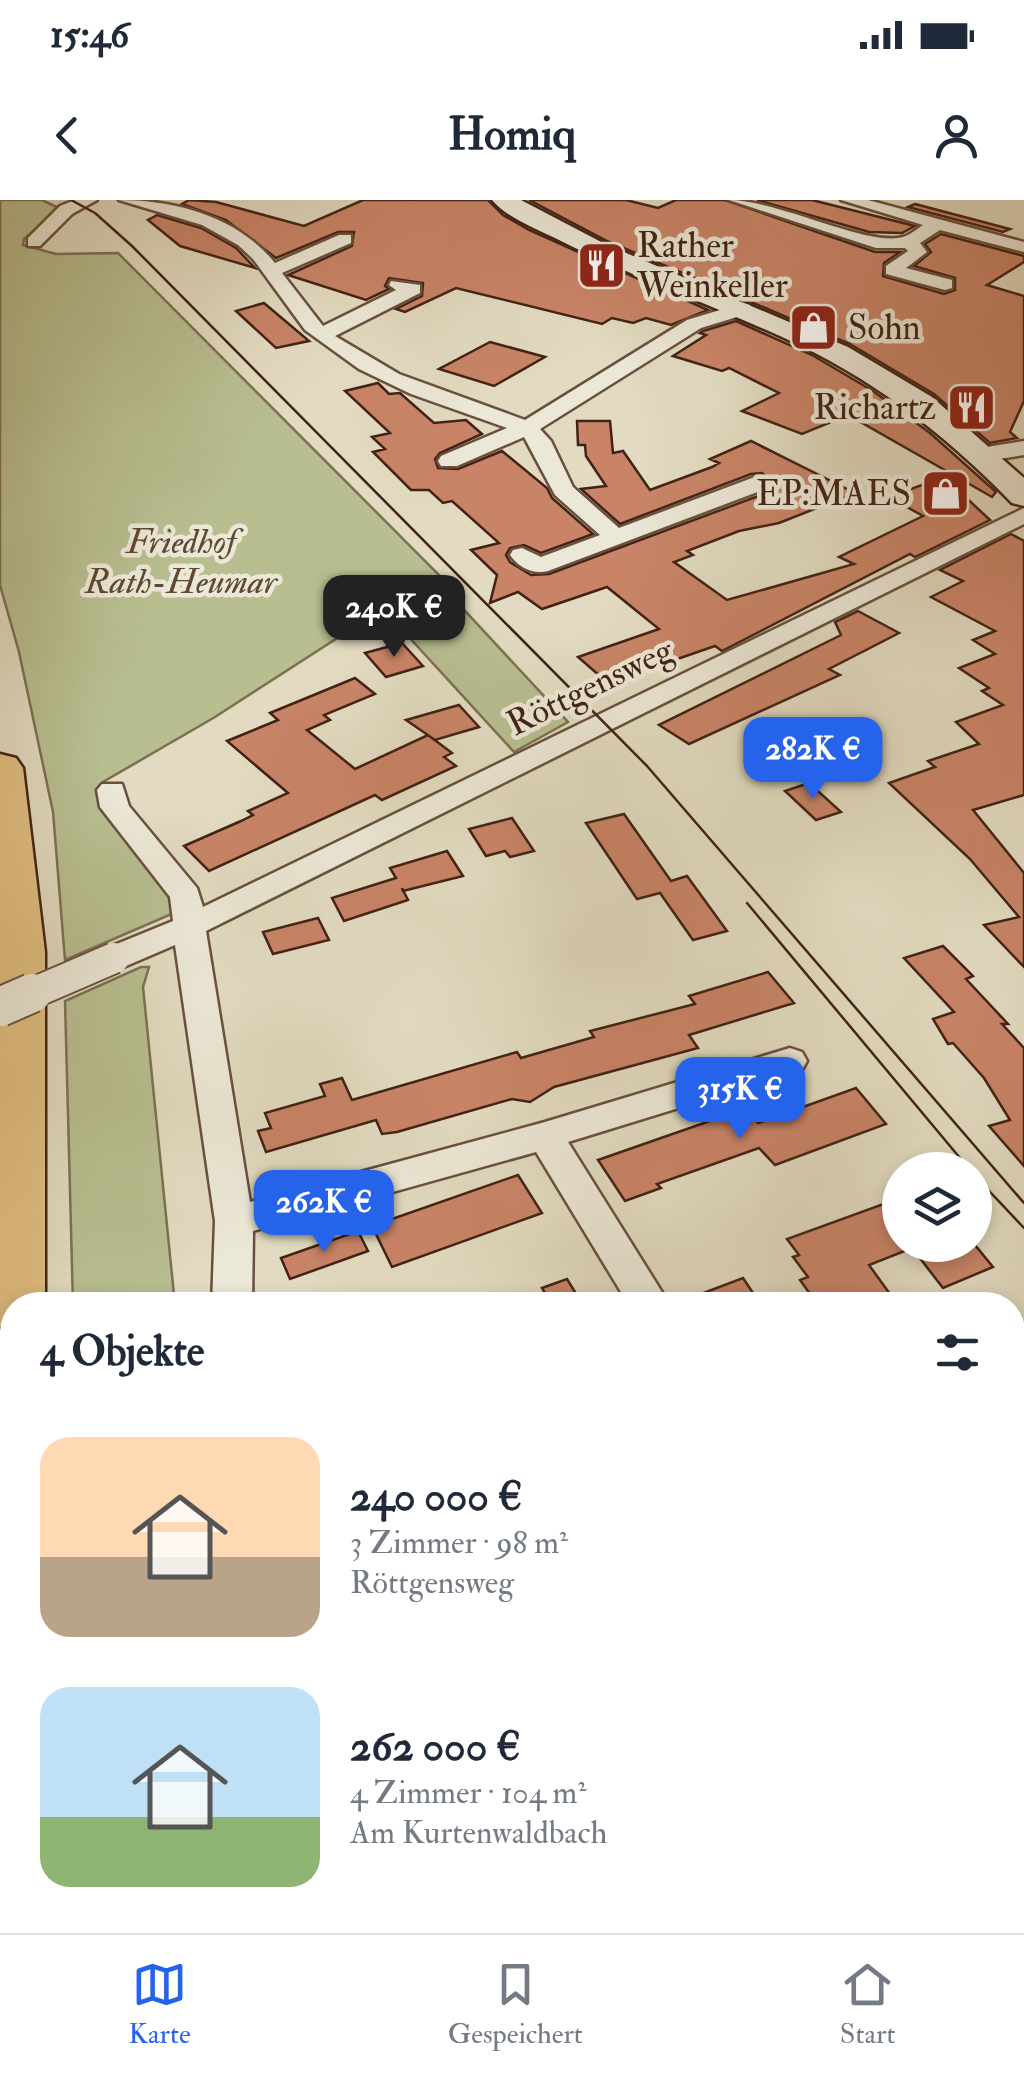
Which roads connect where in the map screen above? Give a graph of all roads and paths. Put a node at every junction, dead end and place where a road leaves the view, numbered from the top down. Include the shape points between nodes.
1 (88, 200) edge
2 (127, 200) edge
3 (504, 200) edge
4 (737, 200) edge
5 (849, 200) edge
6 (935, 224) junction
7 (326, 234) dead end
8 (34, 242) dead end
9 (910, 242) junction
10 (1024, 247) edge
11 (272, 271) junction
12 (398, 284) dead end
13 (944, 284) dead end
14 (743, 309) junction
15 (321, 334) junction
16 (527, 428) junction
17 (1024, 448) edge
18 (980, 455) junction
19 (448, 461) dead end
20 (1014, 472) edge
21 (784, 496) dead end
22 (1024, 496) edge
23 (1024, 516) edge
24 (616, 537) junction
25 (539, 566) dead end
26 (0, 768) edge
27 (112, 790) dead end
28 (190, 926) junction
29 (0, 1006) edge
30 (790, 1062) dead end
31 (545, 1136) junction
32 (234, 1220) junction
33 (14, 1292) edge
34 (232, 1292) edge
35 (642, 1292) edge

1 - 8 street via 66,210
2 - 11 street via 211,222 250,244
3 - 14 main road via 577,242
4 - 9 street via 882,244
5 - 6 street
6 - 9 street
6 - 10 street
7 - 11 street via 354,242
9 - 13 street via 918,252 892,270
11 - 15 street via 292,306
12 - 15 street via 412,289
14 - 16 street via 694,324
14 - 18 main road via 881,376
15 - 16 street via 398,380
16 - 19 street
16 - 24 street via 563,490
17 - 18 street
18 - 20 main road
20 - 22 main road
21 - 24 street via 750,478
23 - 28 street, Röttgensweg
24 - 25 street
26 - 33 highway via 20,952
27 - 28 street via 115,807 186,895
28 - 29 street, Röttgensweg, bridge
28 - 32 street
30 - 31 street
31 - 32 street
31 - 35 street
32 - 34 street

